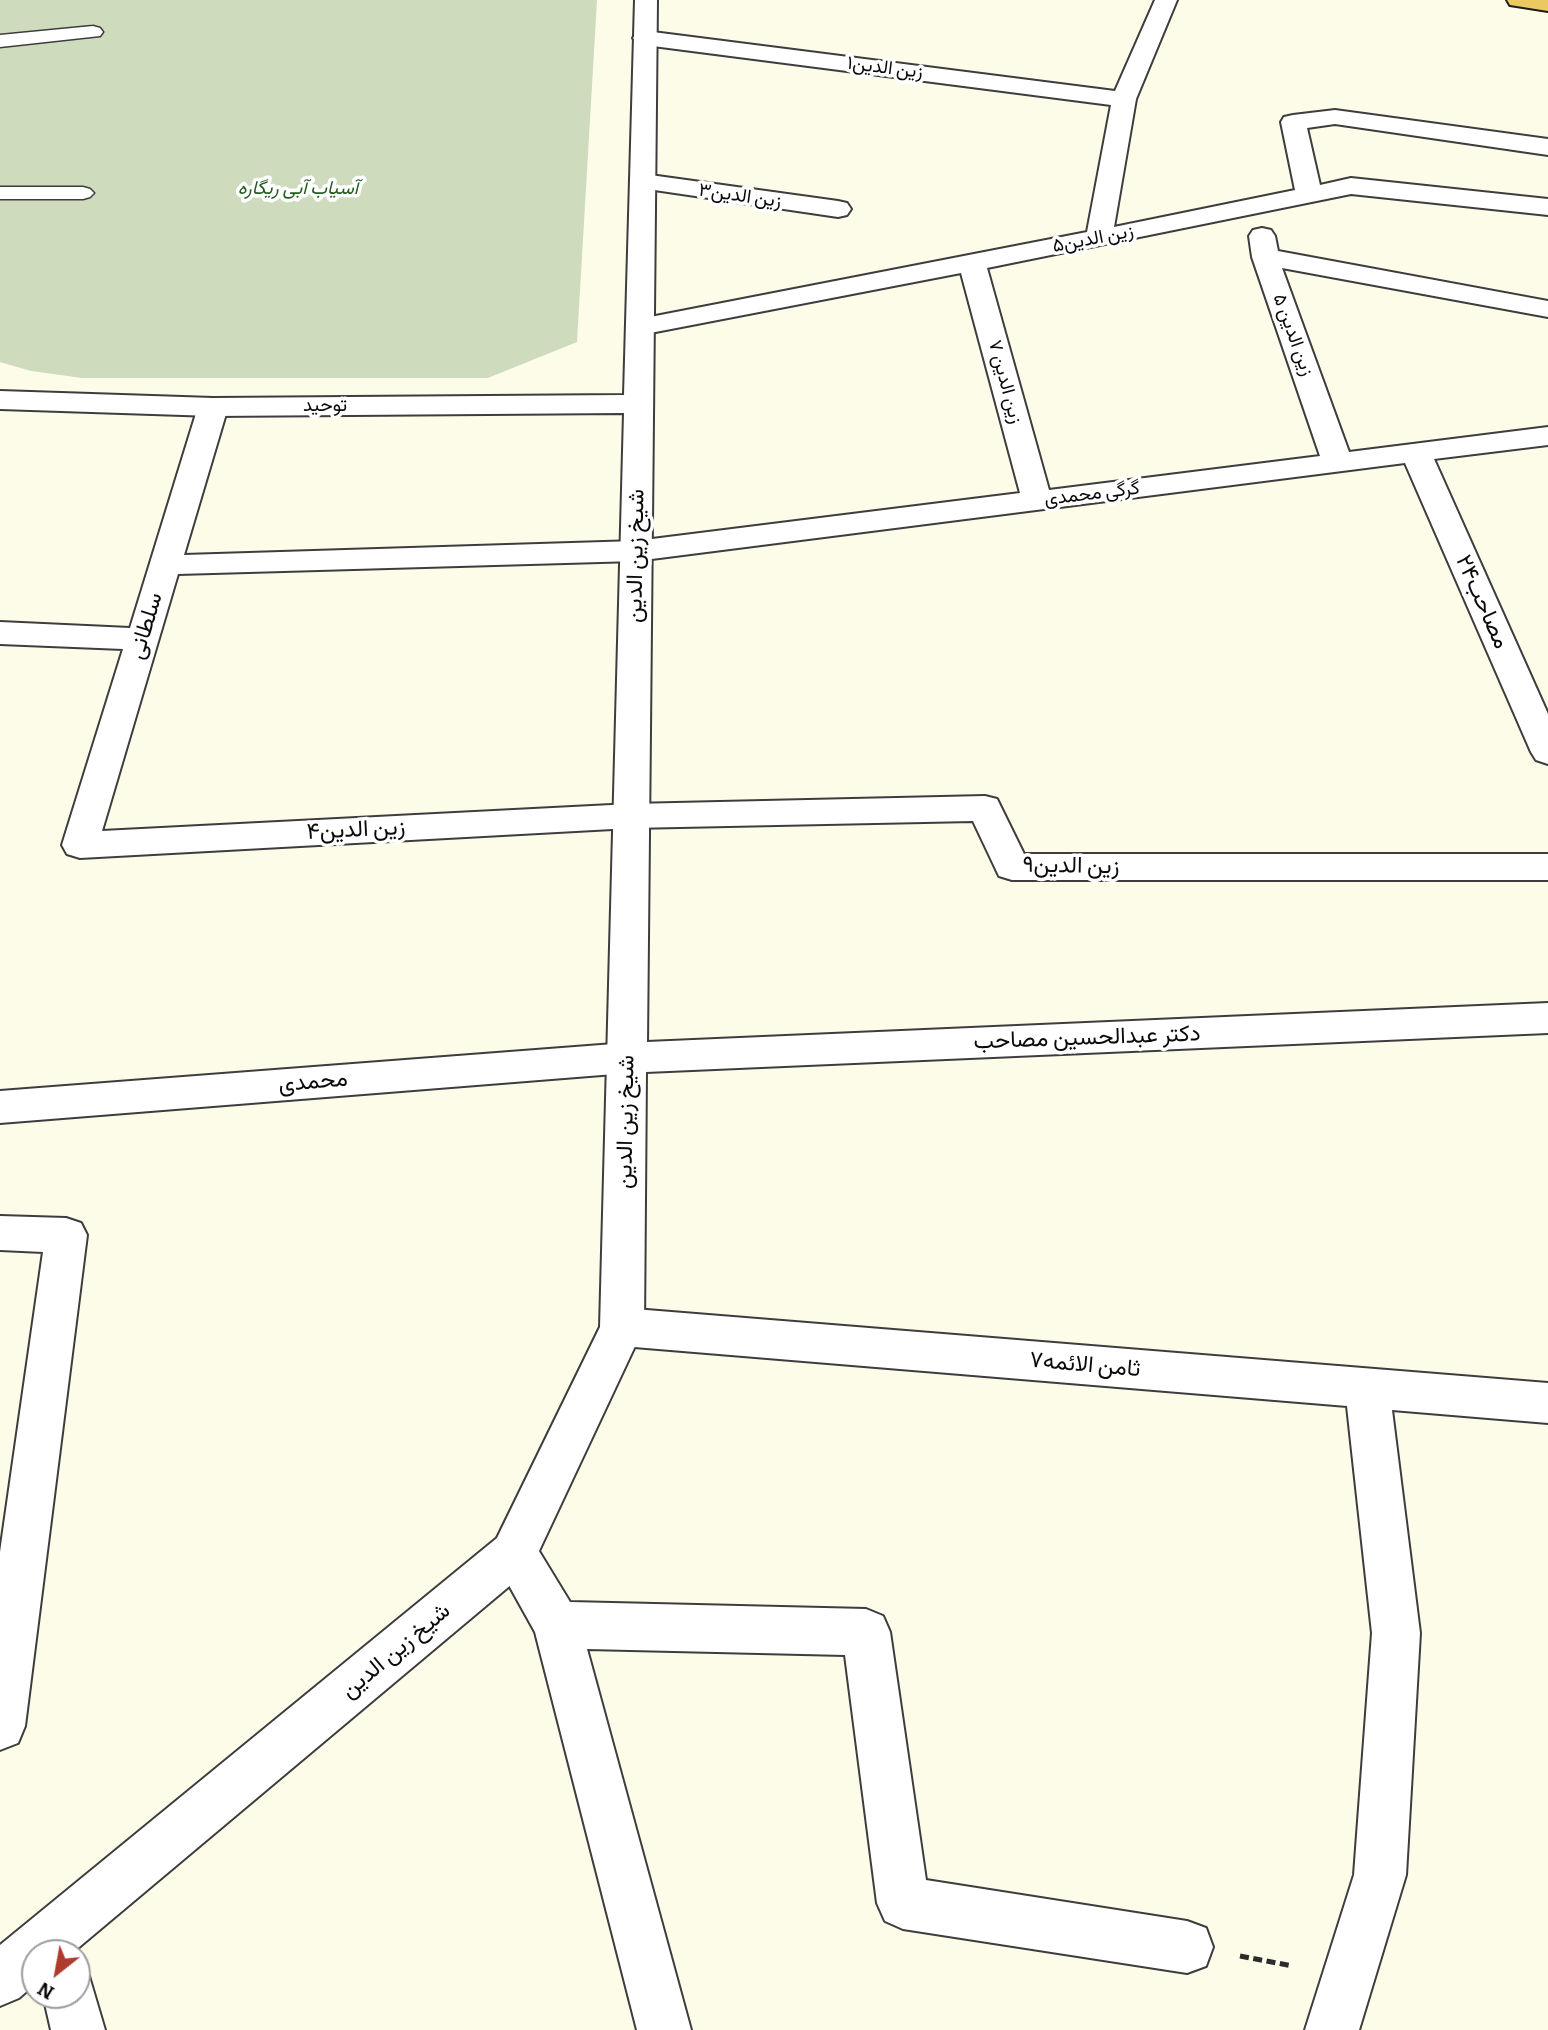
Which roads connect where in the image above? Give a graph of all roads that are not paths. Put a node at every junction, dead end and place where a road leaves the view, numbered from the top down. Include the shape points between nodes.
1 (1166, 0) edge
2 (1518, 0) edge
3 (1548, 4) edge
4 (645, 19) edge
5 (93, 32) dead end
6 (0, 41) edge
7 (1124, 99) junction
8 (1548, 146) edge
9 (642, 183) junction
10 (0, 193) edge
11 (83, 193) dead end
12 (1309, 194) junction
13 (1257, 205) junction
14 (1548, 207) edge
15 (838, 209) dead end
16 (1099, 238) junction
17 (1265, 257) junction
18 (972, 263) junction
19 (1548, 309) edge
20 (640, 327) junction
21 (4, 399) edge
22 (638, 404) junction
23 (213, 407) junction
24 (1548, 436) edge
25 (1509, 441) junction
26 (1416, 453) junction
27 (1548, 456) edge
28 (1338, 463) junction
29 (1037, 500) junction
30 (636, 551) junction
31 (165, 565) junction
32 (0, 633) edge
33 (142, 639) junction
34 (1548, 752) edge
35 (631, 816) junction
36 (80, 845) joint
37 (1548, 867) edge
38 (1548, 1018) edge
39 (627, 1058) junction
40 (0, 1107) edge
41 (0, 1233) edge
42 (622, 1327) junction
43 (1367, 1388) junction
44 (1548, 1403) edge
45 (514, 1553) junction
46 (557, 1625) junction
47 (0, 1726) edge
48 (64, 1939) edge
49 (1187, 1947) road end
50 (21, 1966) edge
51 (0, 1979) edge
52 (73, 2009) edge
53 (78, 2030) edge
54 (664, 2030) edge
55 (1332, 2030) edge

1 - 7 street
2 - 3 highway
4 - 7 street, زین الدین۱
4 - 9 street, شیخ زین الدین
5 - 6 lane
7 - 16 street
8 - 12 street via 1335,117 1293,122
9 - 15 street, زین الدین۳
9 - 20 street, شیخ زین الدین
10 - 11 lane
12 - 13 street, زین الدین۵
12 - 14 street, زین الدین۵ via 1352,186
13 - 16 street, زین الدین۵
13 - 17 street, زین الدین ۵
16 - 18 street, زین الدین۵
17 - 19 street
17 - 28 street, زین الدین ۵
18 - 20 street, زین الدین۵
18 - 29 street, زین الدین ۷
20 - 22 street, شیخ زین الدین
21 - 23 street, توحید
22 - 23 street, توحید
22 - 30 street, شیخ زین الدین
23 - 31 street, سلطانی
24 - 25 street, گرگی محمدی
25 - 26 street, گرگی محمدی
25 - 27 street
26 - 28 street, گرگی محمدی
26 - 34 street, مصاحب۲۴
28 - 29 street, گرگی محمدی
29 - 30 street, گرگی محمدی
30 - 31 street, گرگی محمدی
30 - 35 street, شیخ زین الدین
31 - 33 street, سلطانی
32 - 33 street
33 - 36 street, سلطانی
35 - 36 street, زین الدین۴
35 - 37 street, زین الدین۹ via 985,807 1012,867
35 - 39 street, شیخ زین الدین
38 - 39 street, دکتر عبدالحسین مصاحب
39 - 40 street, محمدی
39 - 42 street, شیخ زین الدین
41 - 47 street via 66,1235
42 - 43 street, ثامن الا‌ئمه۷
42 - 45 street, شیخ زین الدین
43 - 44 street, ثامن الا‌ئمه۷
43 - 55 street via 1396,1633 1380,1875
45 - 46 street
45 - 48 street, شیخ زین الدین
46 - 49 street via 866,1632 903,1903
46 - 54 street
50 - 51 street, شیخ زین الدین
52 - 53 street

